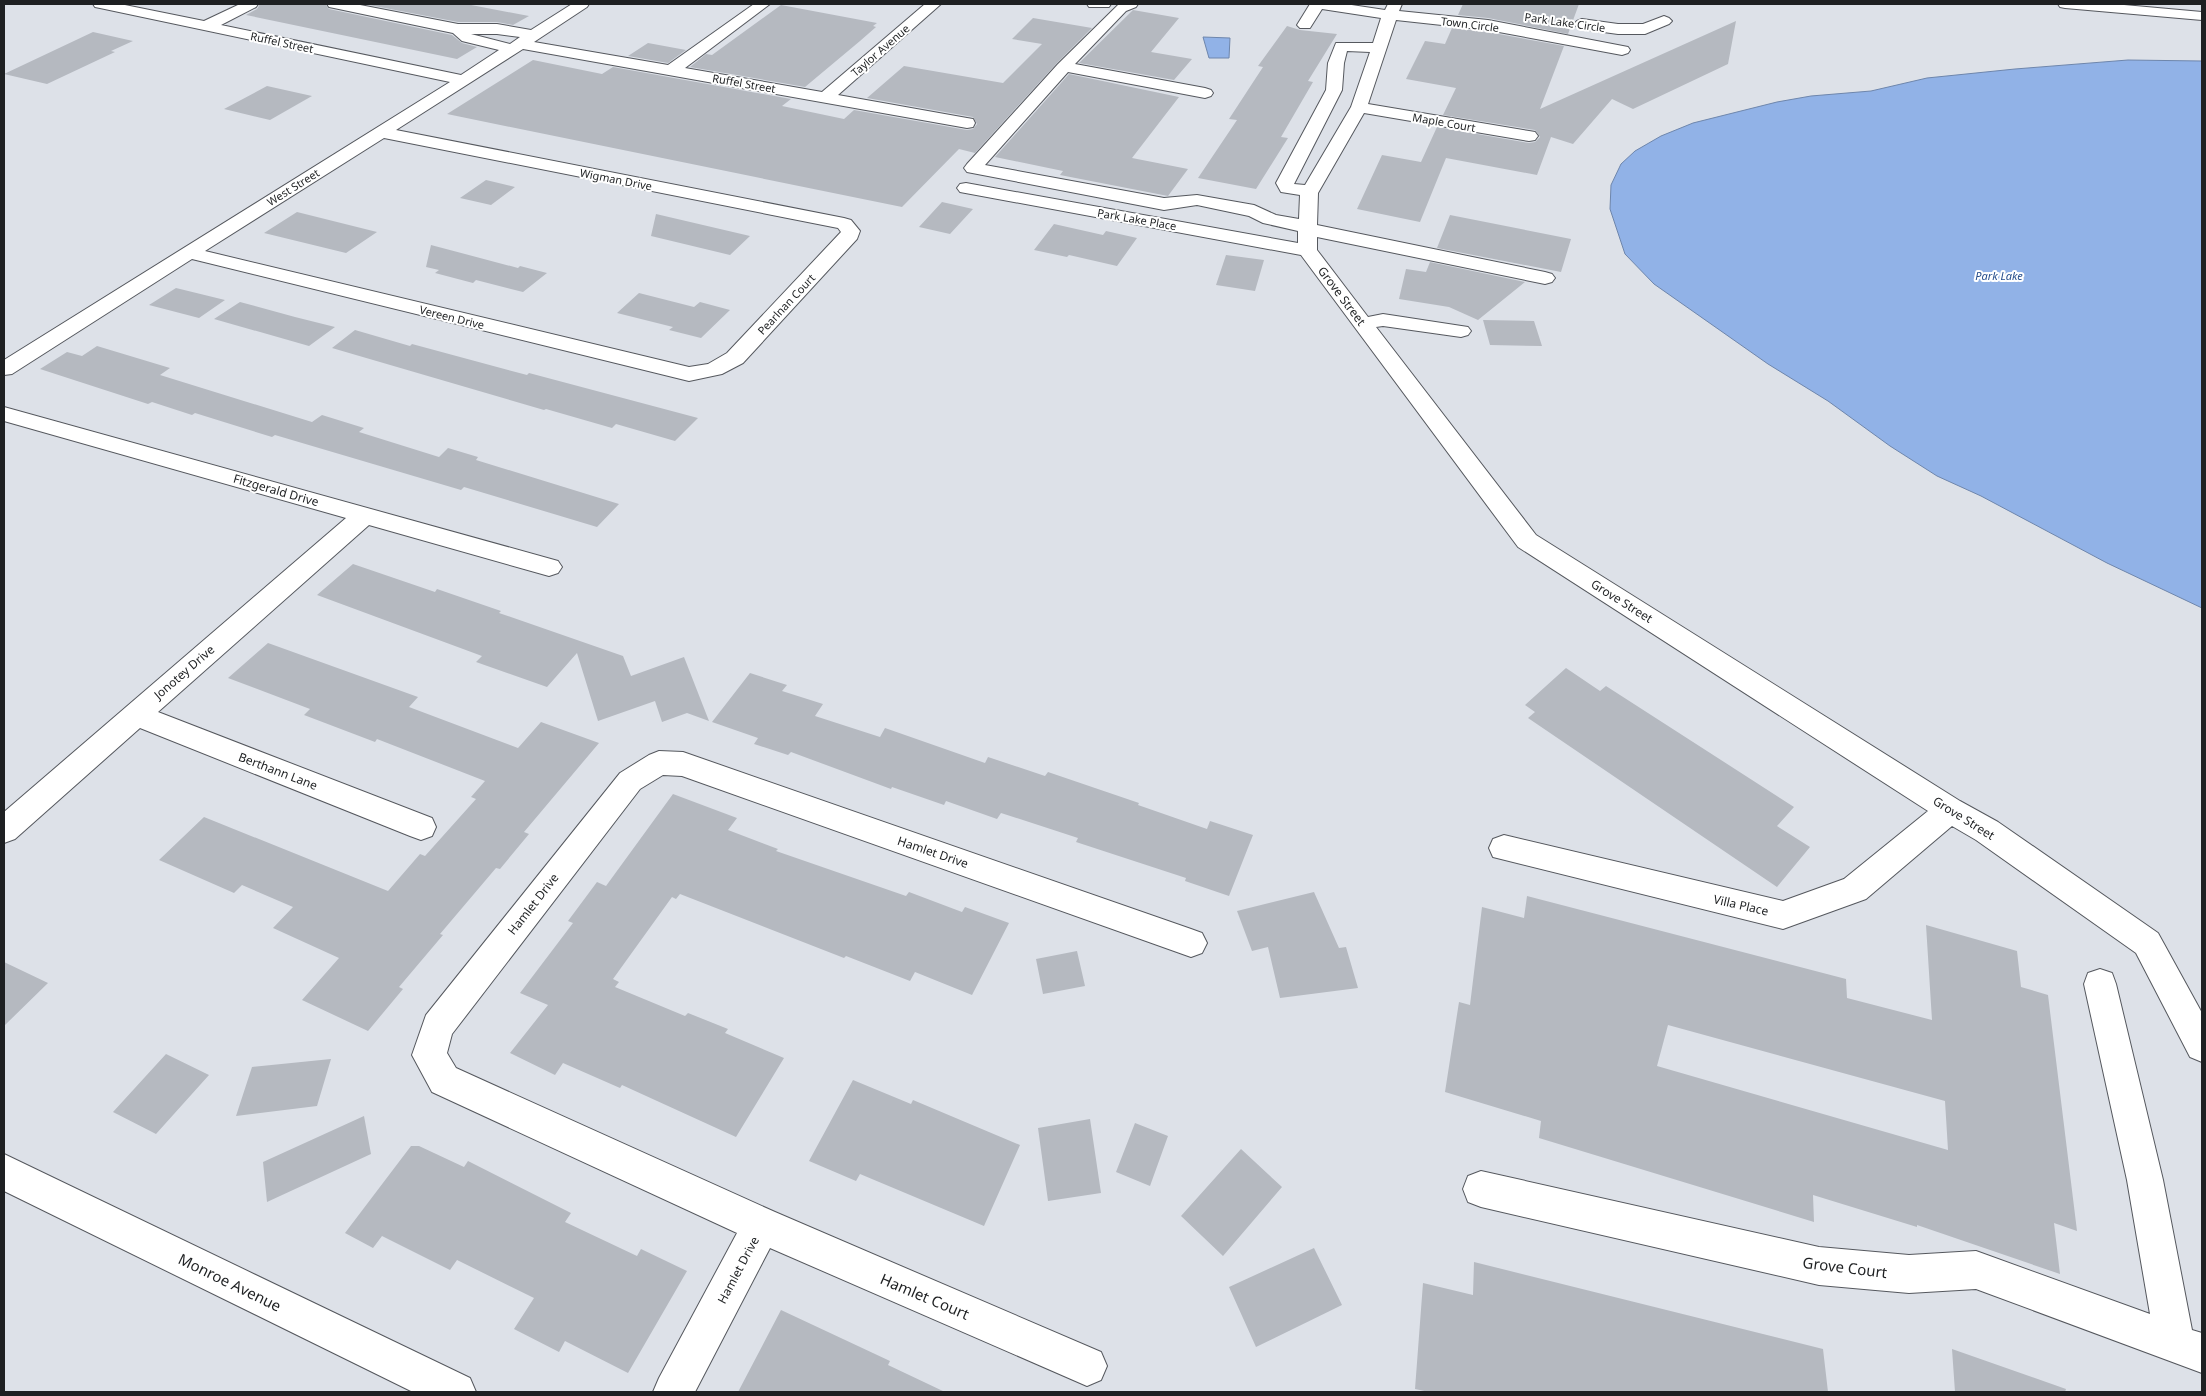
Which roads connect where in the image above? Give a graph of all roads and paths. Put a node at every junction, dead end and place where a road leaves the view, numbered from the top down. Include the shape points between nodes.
1 (251, 4) edge
2 (334, 4) edge
3 (556, 4) edge
4 (763, 4) edge
5 (934, 4) edge
6 (1131, 4) edge
7 (1318, 4) edge
8 (2065, 4) edge
9 (109, 5) edge
10 (579, 6) edge
11 (1464, 8) dead end
12 (1393, 9) edge
13 (1512, 15) dead end
14 (2202, 16) edge
15 (1664, 21) dead end
16 (1570, 23) dead end
17 (1305, 25) dead end
18 (206, 26) junction
19 (458, 29) junction
20 (523, 43) junction
21 (1379, 48) junction
22 (1622, 50) dead end
23 (1064, 67) junction
24 (672, 70) junction
25 (1336, 71) junction
26 (1370, 74) junction
27 (464, 80) junction
28 (1205, 92) dead end
29 (826, 97) junction
30 (1326, 107) junction
31 (1358, 110) junction
32 (967, 123) dead end
33 (380, 132) junction
34 (1529, 136) dead end
35 (966, 188) dead end
36 (1310, 191) junction
37 (851, 231) joint
38 (1307, 235) junction
39 (189, 253) junction
40 (1545, 278) dead end
41 (1363, 324) junction
42 (1461, 331) dead end
43 (4, 369) edge
44 (714, 369) joint
45 (4, 414) edge
46 (365, 515) junction
47 (549, 567) dead end
48 (136, 715) junction
49 (1950, 810) junction
50 (421, 827) dead end
51 (4, 830) edge
52 (1504, 848) dead end
53 (1192, 943) dead end
54 (2100, 984) dead end
55 (2202, 1046) edge
56 (4, 1172) edge
57 (1481, 1189) dead end
58 (762, 1225) junction
59 (2189, 1348) edge
60 (1087, 1366) dead end
61 (456, 1392) edge
62 (673, 1392) edge

1 - 18 street
2 - 19 street
3 - 10 street
4 - 24 street
5 - 29 street, Taylor Avenue
6 - 23 street via 1121,8
7 - 12 street, Town Circle
7 - 17 street
8 - 14 street
9 - 18 street, Ruffel Street
10 - 20 street, West Street
11 - 13 street, Park Lake Circle
12 - 21 street
12 - 22 street, Town Circle
15 - 16 street, Park Lake Circle via 1645,29 1618,30
18 - 27 street, Ruffel Street
19 - 20 street via 497,29
19 - 20 street via 467,38
20 - 24 street, Ruffel Street
20 - 27 street, West Street
21 - 25 street via 1341,46
21 - 26 street
23 - 28 street
23 - 38 street via 973,168 1164,204 1197,200 1254,211
24 - 29 street, Ruffel Street
25 - 26 street
25 - 30 street via 1334,90
26 - 31 street
27 - 33 street, West Street
29 - 32 street, Ruffel Street
30 - 31 street, Maple Court
30 - 36 street via 1285,183 1286,188
31 - 34 street, Maple Court
31 - 36 street
33 - 37 street, Wigman Drive via 844,224
33 - 39 street, West Street
35 - 38 street, Park Lake Place
36 - 38 street
37 - 44 street, Pearlnan Court via 735,358
38 - 40 street
38 - 41 street, Grove Street
39 - 43 street, West Street
39 - 44 street, Vereen Drive via 689,374
41 - 42 street via 1382,320
41 - 49 street, Grove Street via 1527,541
45 - 46 street, Fitzgerald Drive
46 - 47 street, Fitzgerald Drive
46 - 48 street, Jonotey Drive
48 - 50 street, Berthann Lane
48 - 51 street, Jonotey Drive
49 - 52 street, Villa Place via 1855,889 1783,915
49 - 55 street, Grove Street via 1987,832 2147,944
53 - 58 street, Hamlet Drive via 683,764 658,764 630,780 438,1026 429,1055 444,1080
54 - 59 street via 2145,1180
56 - 61 street, Monroe Avenue
57 - 59 street, Grove Court via 1819,1266 1909,1274 1976,1270
58 - 60 street, Hamlet Court
58 - 62 street, Hamlet Drive

